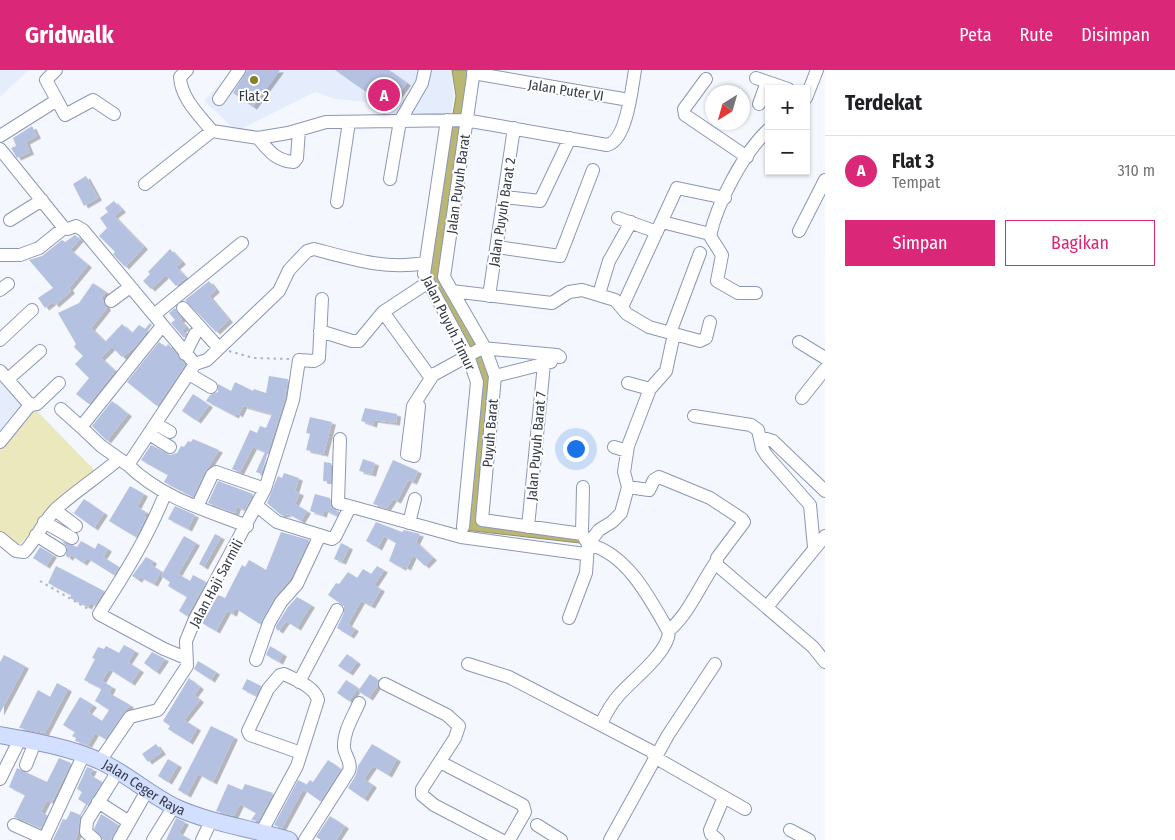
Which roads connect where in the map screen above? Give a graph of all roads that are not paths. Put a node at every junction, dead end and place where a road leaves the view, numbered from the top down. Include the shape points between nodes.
1 (56, 70) edge
2 (187, 70) edge
3 (239, 70) edge
4 (635, 70) edge
5 (422, 71) edge
6 (474, 72) edge
7 (819, 75) edge
8 (706, 79) dead end
9 (776, 85) edge
10 (810, 91) edge
11 (219, 99) dead end
12 (57, 100) junction
13 (629, 100) junction
14 (759, 104) dead end
15 (114, 114) dead end
16 (448, 120) junction
17 (466, 120) junction
18 (400, 121) junction
19 (348, 122) junction
20 (514, 128) junction
21 (298, 130) junction
22 (768, 130) edge
23 (212, 131) junction
24 (0, 136) edge
25 (258, 138) junction
26 (570, 138) junction
27 (0, 149) edge
28 (747, 157) junction
29 (593, 170) dead end
30 (390, 178) dead end
31 (825, 180) edge
32 (144, 184) dead end
33 (505, 197) junction
34 (725, 198) junction
35 (42, 200) junction
36 (337, 202) dead end
37 (618, 218) dead end
38 (10, 220) dead end
39 (630, 222) junction
40 (660, 227) junction
41 (64, 228) junction
42 (799, 230) dead end
43 (710, 234) junction
44 (242, 243) dead end
45 (497, 247) junction
46 (700, 254) dead end
47 (0, 255) edge
48 (425, 263) junction
49 (427, 283) junction
50 (130, 287) junction
51 (452, 291) junction
52 (756, 292) dead end
53 (599, 294) junction
54 (489, 296) junction
55 (322, 299) dead end
56 (111, 301) dead end
57 (622, 307) junction
58 (184, 308) dead end
59 (32, 310) dead end
60 (383, 312) junction
61 (154, 315) junction
62 (710, 322) dead end
63 (162, 326) junction
64 (320, 331) junction
65 (195, 334) dead end
66 (672, 334) junction
67 (0, 340) edge
68 (799, 342) dead end
69 (218, 347) junction
70 (483, 348) junction
71 (40, 351) dead end
72 (185, 354) junction
73 (469, 355) junction
74 (825, 358) edge
75 (544, 364) junction
76 (192, 369) junction
77 (825, 369) edge
78 (4, 375) edge
79 (433, 375) junction
80 (495, 376) junction
81 (59, 383) dead end
82 (628, 383) dead end
83 (210, 387) dead end
84 (650, 389) junction
85 (802, 398) dead end
86 (416, 403) dead end
87 (29, 406) junction
88 (61, 409) dead end
89 (694, 416) dead end
90 (81, 427) junction
91 (152, 429) junction
92 (170, 432) dead end
93 (760, 437) junction
94 (340, 439) dead end
95 (0, 442) edge
96 (170, 447) dead end
97 (614, 447) dead end
98 (627, 451) junction
99 (123, 462) junction
100 (628, 487) junction
101 (583, 488) dead end
102 (265, 489) junction
103 (825, 490) edge
104 (166, 494) junction
105 (415, 498) dead end
106 (257, 506) junction
107 (197, 507) junction
108 (350, 507) junction
109 (55, 510) junction
110 (44, 522) junction
111 (409, 523) junction
112 (247, 526) junction
113 (463, 527) dead end
114 (528, 527) junction
115 (320, 535) junction
116 (36, 536) junction
117 (825, 536) edge
118 (0, 538) edge
119 (585, 544) junction
120 (814, 548) junction
121 (60, 550) dead end
122 (716, 562) junction
123 (767, 607) junction
124 (337, 610) dead end
125 (569, 618) dead end
126 (668, 630) junction
127 (186, 658) junction
128 (256, 660) dead end
129 (825, 662) edge
130 (468, 664) dead end
131 (715, 664) dead end
132 (300, 682) junction
133 (385, 684) dead end
134 (359, 703) dead end
135 (601, 724) junction
136 (0, 735) edge
137 (27, 740) junction
138 (301, 753) junction
139 (84, 754) junction
140 (656, 758) junction
141 (100, 761) junction
142 (440, 762) junction
143 (26, 765) dead end
144 (118, 771) junction
145 (0, 780) edge
146 (148, 789) junction
147 (724, 797) junction
148 (98, 802) junction
149 (174, 806) junction
150 (745, 809) dead end
151 (211, 821) junction
152 (129, 822) junction
153 (14, 825) dead end
154 (537, 825) dead end
155 (790, 830) dead end
156 (258, 834) edge
157 (47, 839) edge
158 (95, 840) edge
159 (119, 840) edge
160 (153, 840) edge
161 (202, 840) edge
162 (289, 840) edge
163 (305, 840) edge
164 (501, 840) edge
165 (509, 840) edge
166 (561, 840) edge
167 (610, 840) edge
168 (718, 840) edge
169 (809, 840) edge

1 - 12 street via 46,80
2 - 23 street via 180,77 185,97
3 - 11 street
4 - 13 street
5 - 18 street via 422,83
6 - 13 street, Jalan Puter VI
6 - 17 street
7 - 10 street
8 - 28 street via 684,110 685,115
9 - 14 street via 761,80
12 - 15 street via 65,115 94,100
12 - 24 street
13 - 26 street, Jalan Puyuh Barat via 622,131 614,142 607,145
16 - 17 street
16 - 18 street
16 - 48 street, Jalan Puyuh Timur
17 - 20 street, Jalan Puyuh Barat
17 - 51 street, Jalan Puyuh Barat via 444,277
18 - 19 street
18 - 30 street
19 - 21 street via 326,122
19 - 36 street
20 - 26 street, Jalan Puyuh Barat
20 - 33 street, Jalan Puyuh Barat 2
21 - 25 street
21 - 25 street via 294,162 275,157
22 - 28 street
23 - 25 street
23 - 32 street
26 - 33 street via 540,201
27 - 35 street
28 - 34 street
29 - 45 street via 560,256
31 - 42 street
33 - 45 street, Jalan Puyuh Barat 2
34 - 40 street via 677,188
34 - 43 street
35 - 38 street
35 - 41 street
37 - 39 street
39 - 40 street
39 - 53 street via 609,262
40 - 43 street
40 - 57 street
41 - 47 street via 39,248 20,256
41 - 50 street via 80,228
43 - 52 street via 722,255 717,281 738,293
44 - 61 street
45 - 54 street, Jalan Puyuh Barat 2
46 - 66 street
48 - 49 street, Jalan Puyuh Timur
48 - 69 street via 387,266 314,249 308,251 289,270 279,291
49 - 60 street
49 - 73 street, Jalan Puyuh Timur
50 - 56 street
50 - 61 street
51 - 54 street
51 - 70 street, Jalan Puyuh Barat
53 - 54 street via 582,290 569,292 552,303
53 - 57 street via 615,300
55 - 64 street
57 - 66 street via 634,319
58 - 69 street
59 - 67 street
60 - 64 street via 358,342
60 - 79 street via 428,374
61 - 63 street
62 - 66 street via 706,338 700,341
63 - 72 street
63 - 90 street
64 - 102 street, Jalan Haji Sarmili via 318,359 299,360 293,400
65 - 72 street
66 - 84 street via 666,371
68 - 74 street
69 - 76 street via 207,360
70 - 73 street
70 - 75 street via 560,357
70 - 80 street, Puyuh Barat
71 - 78 street
72 - 76 street
73 - 79 street
73 - 113 street, Jalan Puyuh Timur via 477,382
75 - 80 street
75 - 114 street, Jalan Puyuh Barat 7
76 - 83 street
76 - 91 street
77 - 85 street
78 - 87 street
79 - 86 street
80 - 114 street, Puyuh Barat via 482,520
81 - 87 street via 37,404
82 - 84 street
84 - 98 street
87 - 95 street
88 - 90 street
89 - 93 street via 751,425 758,430
90 - 99 street
91 - 92 street
91 - 96 street
91 - 99 street
93 - 103 street via 773,441
93 - 120 street via 767,456 810,505
94 - 108 street via 337,500
97 - 98 street
98 - 100 street via 624,472
99 - 104 street via 145,482
99 - 109 street
100 - 119 street via 621,512
100 - 122 street via 649,490 654,480 659,478 710,498 742,519 742,525
101 - 119 street
102 - 106 street, Jalan Haji Sarmili
102 - 107 street via 216,472
104 - 107 street
104 - 127 street via 135,559 99,614
105 - 111 street
106 - 112 street, Jalan Haji Sarmili
106 - 115 street via 277,522
107 - 112 street
108 - 111 street via 382,513
108 - 115 street via 335,537
109 - 110 street
109 - 110 street via 74,532
110 - 116 street
111 - 119 street via 461,536
112 - 127 street, Jalan Haji Sarmili via 195,619 186,641
114 - 119 street
115 - 128 street via 296,584 269,623
116 - 118 street via 24,552 16,551
116 - 121 street
117 - 120 street
119 - 125 street via 586,573
119 - 126 street via 601,548 637,579
120 - 123 street
122 - 123 street
122 - 126 street via 685,614
123 - 129 street via 813,647
124 - 132 street
126 - 135 street via 669,638 659,654 619,695
127 - 141 street, Jalan Haji Sarmili via 187,666 160,708 130,717
130 - 135 street via 509,677
131 - 140 street
132 - 138 street via 315,692 318,700
132 - 138 street via 284,674 277,676 248,731 250,735
133 - 142 street via 447,715 458,726 455,738
134 - 163 street via 344,738 350,767
135 - 140 street via 652,751
136 - 137 main road, Jalan Ceger Raya
137 - 139 main road, Jalan Ceger Raya
137 - 143 street
137 - 145 street
138 - 156 street via 297,766
139 - 141 main road, Jalan Ceger Raya
139 - 157 street
140 - 147 street
140 - 167 street
141 - 144 main road, Jalan Ceger Raya
142 - 164 street via 422,789 422,795 434,805
142 - 165 street via 523,805 525,812
144 - 146 main road, Jalan Ceger Raya
144 - 148 street
146 - 149 main road, Jalan Ceger Raya
146 - 152 street
147 - 150 street
147 - 168 street via 710,830
148 - 152 street
148 - 158 street via 85,828
149 - 151 main road, Jalan Ceger Raya
149 - 160 street
151 - 156 main road, Jalan Ceger Raya
151 - 161 street
152 - 159 street
153 - 157 street
154 - 166 street
155 - 169 street
156 - 162 main road, Jalan Ceger Raya

